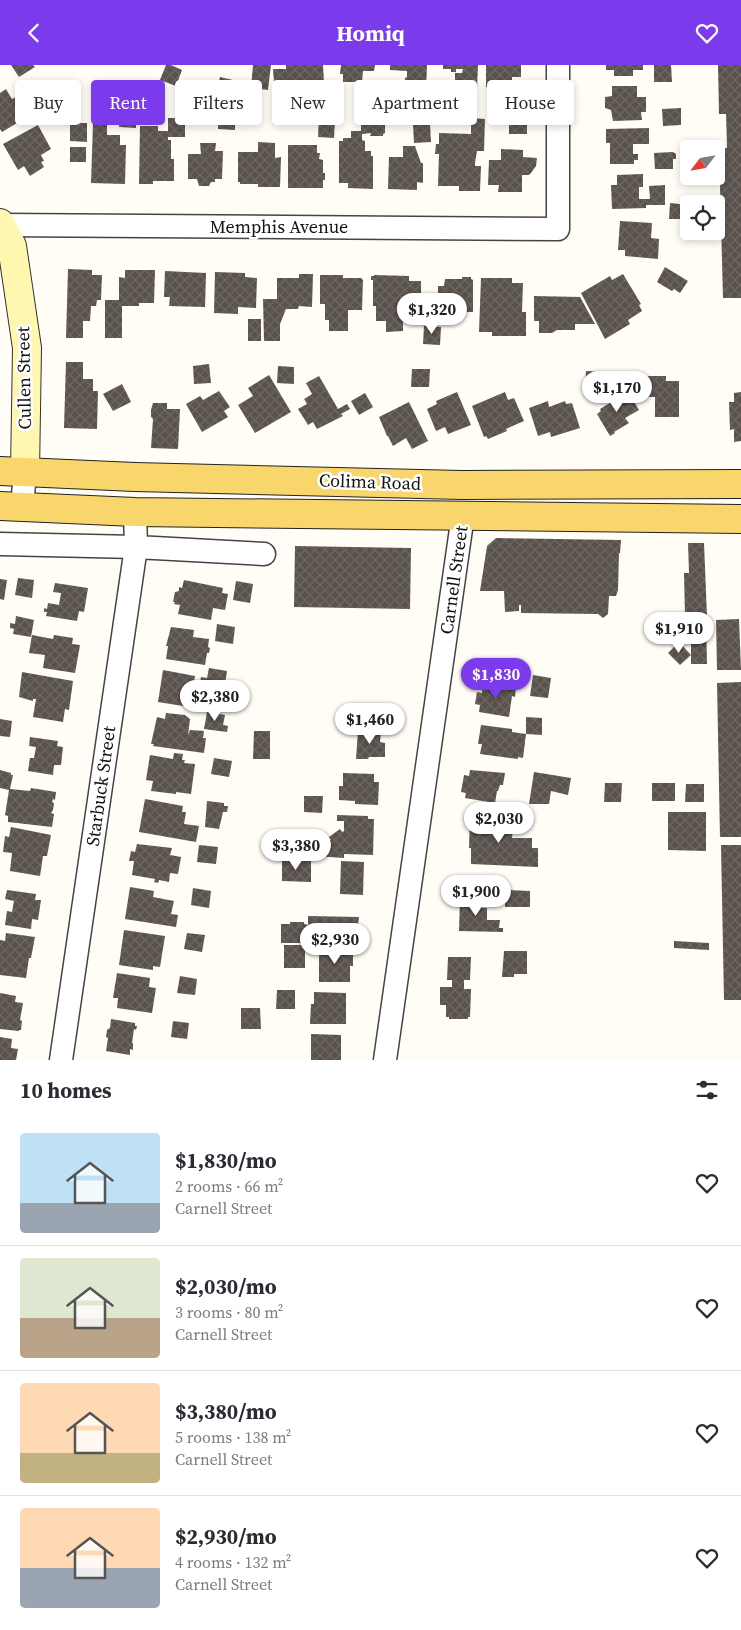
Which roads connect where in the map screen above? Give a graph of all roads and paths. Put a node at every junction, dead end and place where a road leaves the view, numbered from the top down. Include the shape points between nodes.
1 (558, 65) edge
2 (0, 224) edge
3 (12, 471) edge
4 (135, 477) junction
5 (741, 484) edge
6 (462, 485) junction
7 (11, 507) edge
8 (135, 512) junction
9 (463, 515) junction
10 (741, 519) edge
11 (0, 544) edge
12 (136, 547) junction
13 (264, 554) dead end
14 (61, 1060) edge
15 (385, 1060) edge

1 - 2 street, Memphis Avenue via 558,229
2 - 3 street, Cullen Street via 12,246 27,348
3 - 4 main road, Colima Road
3 - 7 street, Cullen Street
4 - 6 main road, Colima Road
4 - 8 main road
5 - 6 main road, Colima Road
6 - 9 main road
7 - 8 main road, Colima Road
8 - 9 main road, Colima Road
8 - 12 street, Starbuck Street
9 - 10 main road, Colima Road
9 - 15 street, Carnell Street
11 - 12 street
12 - 13 street
12 - 14 street, Starbuck Street

